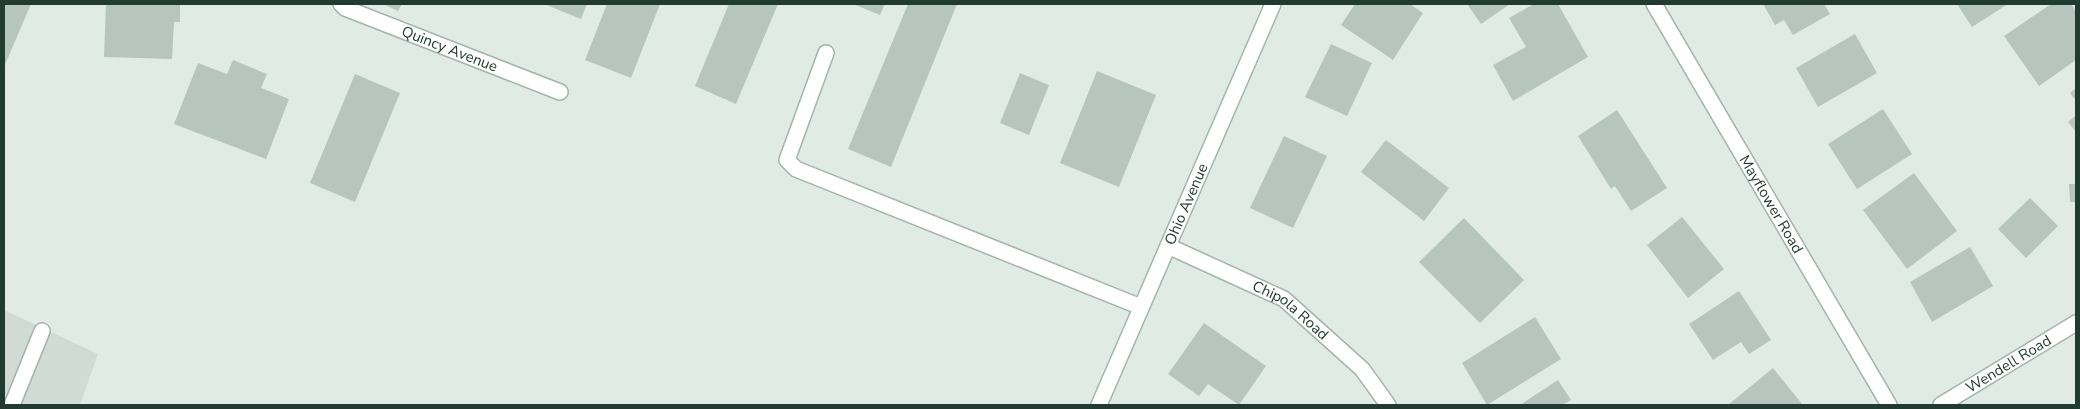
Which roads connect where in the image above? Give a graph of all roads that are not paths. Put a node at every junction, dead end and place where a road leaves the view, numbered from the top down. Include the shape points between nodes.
1 (341, 4) edge
2 (1273, 4) edge
3 (1654, 4) edge
4 (826, 53) dead end
5 (560, 92) dead end
6 (1168, 246) junction
7 (1141, 307) junction
8 (2076, 323) edge
9 (42, 331) dead end
10 (12, 405) edge
11 (1099, 405) edge
12 (1388, 405) edge
13 (1889, 405) edge
14 (1941, 405) edge

1 - 5 street, Quincy Avenue
2 - 6 street, Ohio Avenue
3 - 13 street, Mayflower Road
4 - 7 street via 787,160 796,169
6 - 7 street, Ohio Avenue
6 - 12 street, Chipola Road via 1284,299 1362,369
7 - 11 street, Ohio Avenue
8 - 14 street, Wendell Road
9 - 10 street

